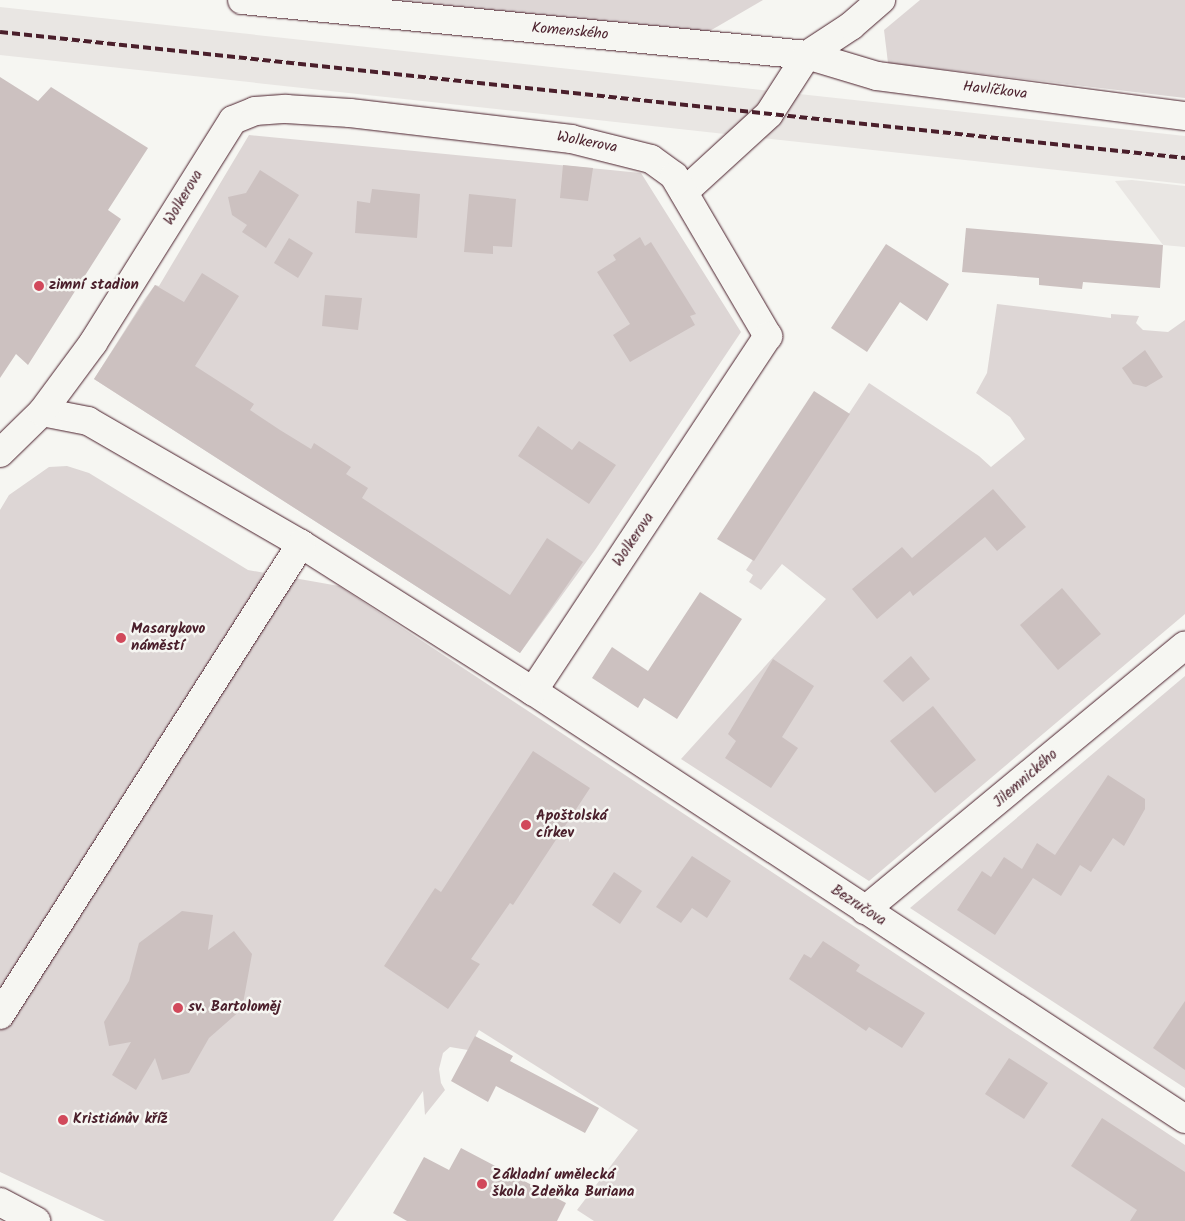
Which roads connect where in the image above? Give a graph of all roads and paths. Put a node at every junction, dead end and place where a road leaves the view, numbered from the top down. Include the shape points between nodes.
1 (242, 0) edge
2 (881, 0) edge
3 (807, 55) junction
4 (1185, 116) edge
5 (684, 192) junction
6 (42, 412) junction
7 (0, 452) edge
8 (301, 544) junction
9 (1185, 645) edge
10 (532, 691) junction
11 (865, 910) junction
12 (0, 1015) edge
13 (1185, 1119) edge
14 (5, 1210) edge
15 (36, 1221) edge

1 - 3 street, Komenského
2 - 3 street
3 - 4 street, Havlíčkova via 877,76
3 - 5 street via 769,114
5 - 6 street, Wolkerova via 674,176 652,158 572,139 286,109 255,111 233,120 93,343
5 - 10 street, Wolkerova via 768,336
6 - 7 street
6 - 8 street via 88,421
8 - 10 street
8 - 12 street
9 - 11 street, Jilemnického
10 - 11 street, Bezručova
11 - 13 street, Bezručova
14 - 15 street

